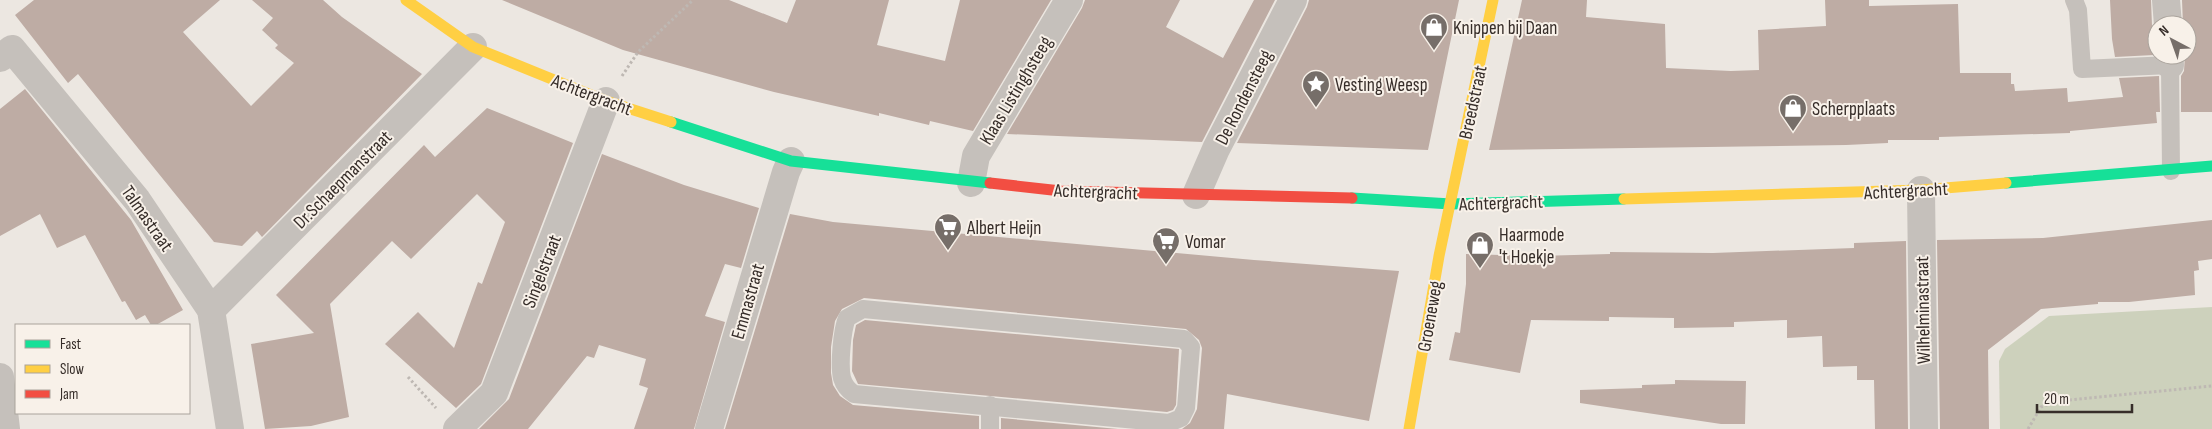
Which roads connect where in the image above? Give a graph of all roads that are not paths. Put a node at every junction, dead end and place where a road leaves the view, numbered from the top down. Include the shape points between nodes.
1 (406, 0) edge
2 (1069, 0) edge
3 (1293, 0) edge
4 (1493, 0) edge
5 (2074, 0) edge
6 (2166, 0) edge
7 (2167, 15) edge
8 (473, 47) junction
9 (0, 58) edge
10 (2147, 62) edge
11 (2170, 65) edge
12 (606, 101) junction
13 (2212, 166) edge
14 (788, 167) junction
15 (2171, 171) junction
16 (971, 183) junction
17 (1921, 190) junction
18 (1196, 195) junction
19 (1451, 204) junction
20 (211, 310) junction
21 (0, 377) edge
22 (990, 405) junction
23 (6, 429) edge
24 (230, 429) edge
25 (457, 429) edge
26 (710, 429) edge
27 (990, 429) edge
28 (1409, 429) edge
29 (1924, 429) edge

1 - 8 street, Achtergracht
2 - 16 street, Klaas Listinghsteeg via 976,156
3 - 18 street, De Rondensteeg via 1216,149
4 - 19 street, Breedstraat
5 - 10 lane via 2078,10 2082,69
6 - 7 street
8 - 12 street, Achtergracht
8 - 20 street, Dr.Schaepmanstraat
9 - 20 street, Talmastraat via 12,49 137,200
11 - 15 lane
12 - 14 street, Achtergracht
12 - 25 street, Singelstraat via 494,393
13 - 15 street, Achtergracht
14 - 16 street, Achtergracht
14 - 26 street, Emmastraat
15 - 17 street, Achtergracht
16 - 18 street, Achtergracht via 1061,191
17 - 19 street, Achtergracht
17 - 29 street, Wilhelminastraat
18 - 19 street, Achtergracht via 1386,199
19 - 28 street, Groeneweg
20 - 24 street, Talmastraat
21 - 23 street
22 - 22 lane via 1169,423 1181,418 1186,408 1191,347 1184,339 863,309 847,318 843,330 841,371 844,384 854,394
22 - 27 lane

